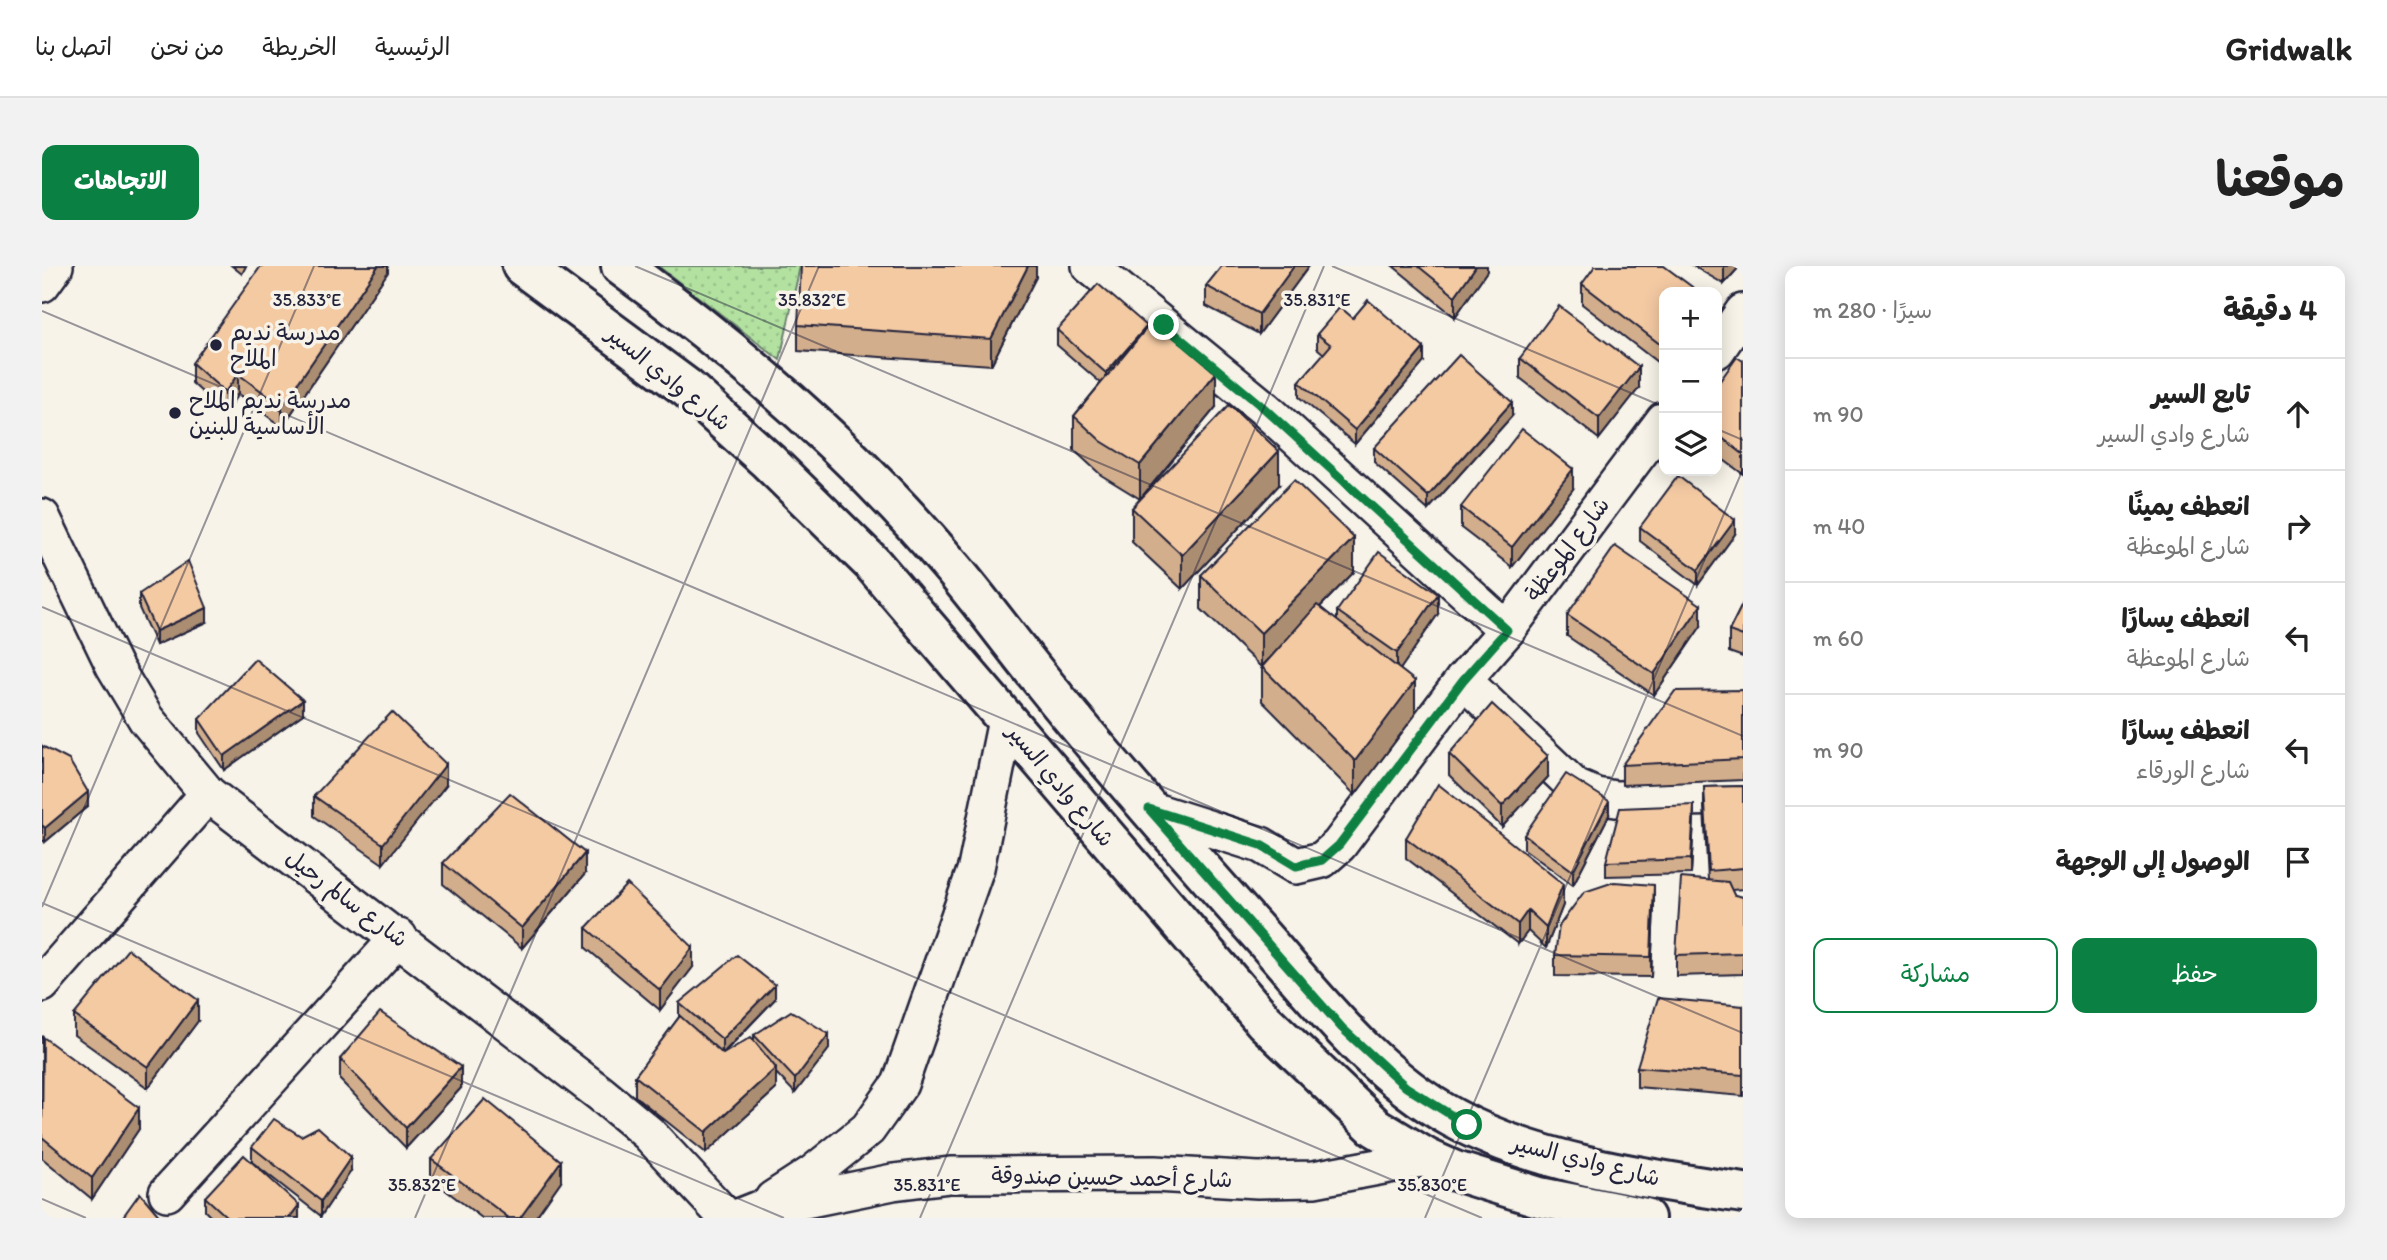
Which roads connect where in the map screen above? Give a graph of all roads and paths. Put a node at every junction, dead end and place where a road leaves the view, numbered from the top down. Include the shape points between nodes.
1 (55, 266) edge
2 (522, 266) edge
3 (621, 266) edge
4 (1090, 266) edge
5 (42, 284) edge
6 (1743, 312) edge
7 (1722, 343) edge
8 (1659, 427) edge
9 (42, 517) edge
10 (1507, 630) junction
11 (1463, 680) junction
12 (1006, 720) junction
13 (208, 793) junction
14 (1743, 797) edge
15 (1149, 809) junction
16 (399, 937) junction
17 (42, 984) edge
18 (1452, 1118) junction
19 (1426, 1158) junction
20 (167, 1193) dead end
21 (1743, 1193) edge
22 (740, 1215) edge
23 (1644, 1218) edge

1 - 5 street
2 - 12 main road, شارع وادي السير via 687,388 768,461 872,564
3 - 15 main road, شارع وادي السير via 775,389 864,474 948,562
4 - 10 street via 1265,409
6 - 7 street
8 - 10 street, شارع الموعظة
9 - 13 street, شارع سالم رحيل via 139,708
10 - 11 street, شارع الموعظة
11 - 14 street via 1575,787 1586,792 1616,799
11 - 15 street, شارع الموعظة via 1339,845 1322,860 1296,866 1261,845
12 - 19 main road, شارع وادي السير via 1264,1021 1375,1127
12 - 22 street via 976,868 900,1084 868,1129 813,1173
13 - 16 street, شارع سالم رحيل
13 - 17 street
15 - 18 main road, شارع وادي السير via 1342,1028 1406,1087
16 - 20 street
16 - 22 street, شارع سالم رحيل via 648,1132
18 - 19 main road
18 - 21 main road, شارع وادي السير via 1518,1145 1607,1169
19 - 22 street, شارع أحمد حسين صندوقة via 1314,1180 1156,1174 950,1175 893,1182
19 - 23 main road, شارع وادي السير via 1539,1197

